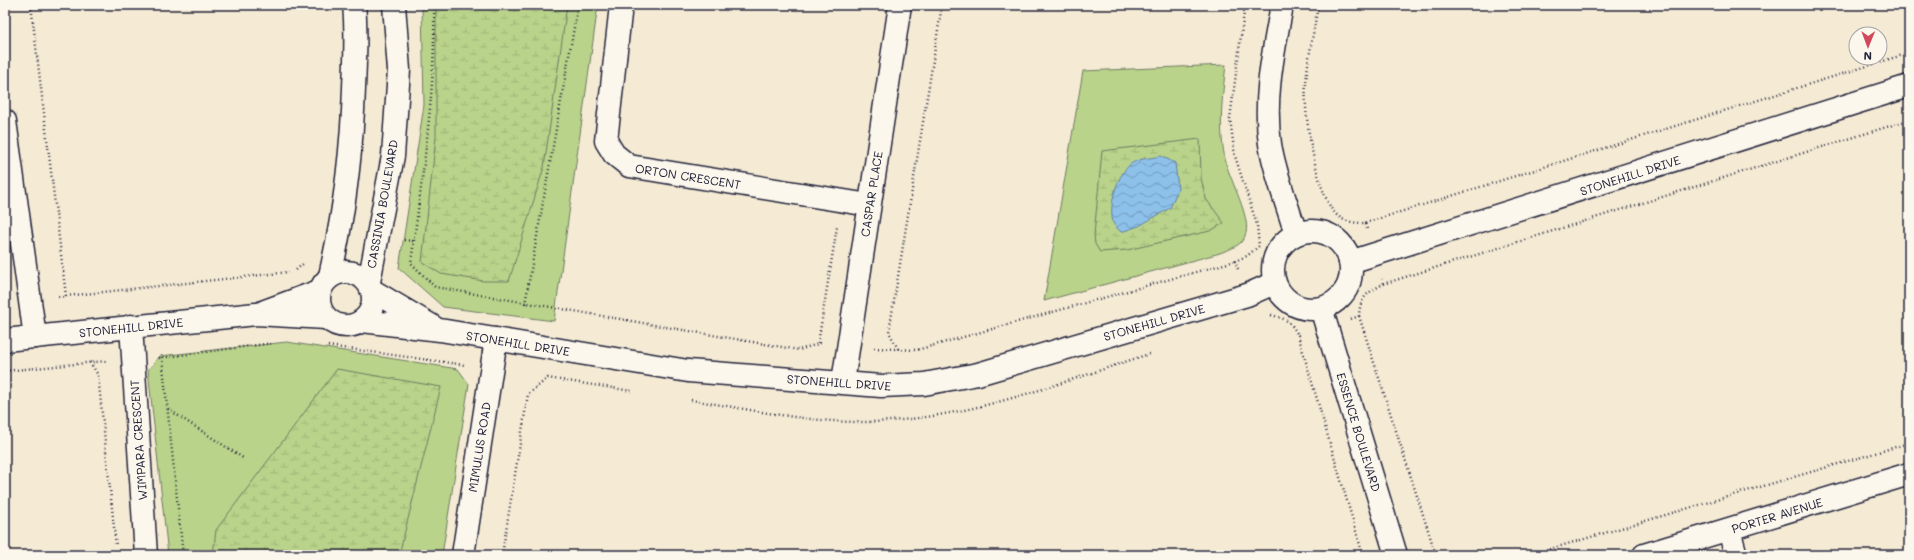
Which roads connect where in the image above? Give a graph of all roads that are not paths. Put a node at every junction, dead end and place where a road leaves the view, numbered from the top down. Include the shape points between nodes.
1 (354, 5) edge
2 (394, 5) edge
3 (621, 5) edge
4 (900, 5) edge
5 (1282, 5) edge
6 (1909, 86) edge
7 (5, 121) edge
8 (869, 205) junction
9 (1296, 234) junction
10 (1350, 262) junction
11 (1274, 283) junction
12 (325, 284) junction
13 (371, 287) junction
14 (1321, 308) junction
15 (256, 314) junction
16 (326, 318) junction
17 (362, 321) junction
18 (131, 326) junction
19 (440, 330) junction
20 (35, 337) junction
21 (496, 339) junction
22 (5, 340) edge
23 (843, 382) junction
24 (1909, 474) edge
25 (1729, 530) junction
26 (146, 555) edge
27 (463, 555) edge
28 (1396, 555) edge
29 (1644, 555) edge
30 (1736, 555) edge

1 - 12 street via 356,31 353,120 340,231
2 - 13 street, CASSINIA BOULEVARD via 399,70 393,156
3 - 8 street, ORTON CRESCENT via 606,141 614,154 629,166
4 - 8 street, CASPAR PLACE
5 - 9 street via 1270,70 1268,119 1274,162
6 - 10 street, STONEHILL DRIVE
7 - 20 street
8 - 23 street, CASPAR PLACE
9 - 10 street via 1310,231 1324,233 1336,239 1345,249
9 - 11 street via 1278,249 1272,271
10 - 14 street via 1350,277 1345,291 1335,302
11 - 14 street via 1282,296 1293,305 1307,309
11 - 23 street, STONEHILL DRIVE via 1247,295 978,374 924,384 896,386
12 - 13 street via 339,272 352,272 362,276
12 - 15 street, STONEHILL DRIVE
12 - 16 street via 318,301 320,310
13 - 17 street via 373,306
13 - 19 street, STONEHILL DRIVE
14 - 28 street, ESSENCE BOULEVARD
15 - 16 street, STONEHILL DRIVE
15 - 18 street, STONEHILL DRIVE
16 - 17 street via 334,324 343,326
17 - 19 street, STONEHILL DRIVE
18 - 20 street, STONEHILL DRIVE
18 - 26 street, WIMPARA CRESCENT
19 - 21 street, STONEHILL DRIVE
20 - 22 street, STONEHILL DRIVE
21 - 23 street, STONEHILL DRIVE via 688,371
21 - 27 street, MIMULUS ROAD
24 - 25 street, PORTER AVENUE
25 - 29 street, PORTER AVENUE
25 - 30 street

